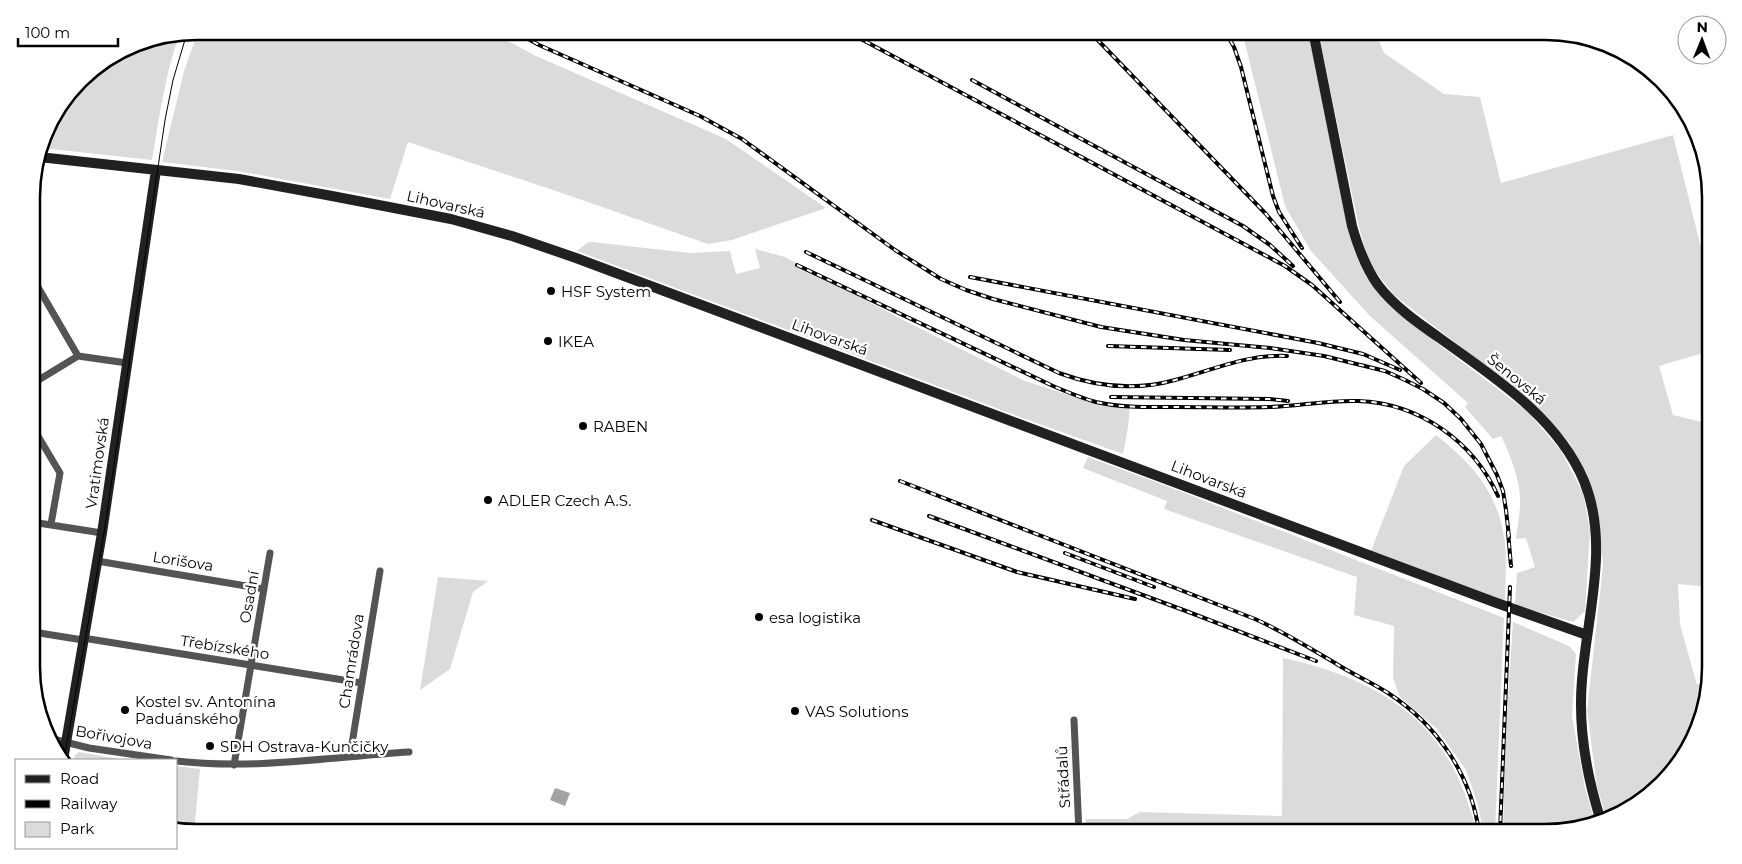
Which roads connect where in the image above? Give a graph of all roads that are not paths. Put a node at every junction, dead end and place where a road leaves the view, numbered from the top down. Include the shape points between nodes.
1 (1315, 40) edge
2 (45, 158) edge
3 (156, 170) junction
4 (40, 291) edge
5 (78, 356) junction
6 (127, 363) junction
7 (40, 379) edge
8 (40, 439) edge
9 (40, 523) edge
10 (51, 524) junction
11 (102, 533) junction
12 (270, 553) dead end
13 (97, 561) junction
14 (380, 571) dead end
15 (264, 589) junction
16 (40, 633) edge
17 (1586, 635) junction
18 (83, 639) junction
19 (251, 665) junction
20 (362, 683) junction
21 (1074, 720) dead end
22 (58, 741) edge
23 (65, 743) junction
24 (64, 751) edge
25 (409, 752) dead end
26 (350, 756) junction
27 (162, 759) edge
28 (178, 761) edge
29 (234, 765) junction
30 (1599, 815) edge
31 (1079, 824) edge

1 - 17 street, Šenovská via 1352,226 1372,275 1407,314 1531,407 1554,433 1584,481 1596,536 1595,575
2 - 3 street, Lihovarská
3 - 6 street, Vratimovská
3 - 17 street, Lihovarská via 239,179 332,196 451,219 518,238
4 - 5 street
5 - 6 street
5 - 7 street
6 - 11 street, Vratimovská
8 - 10 street via 60,473
9 - 10 street
10 - 11 street
11 - 13 street, Vratimovská
12 - 15 street, Osadní
13 - 15 street, Lorišova
13 - 18 street, Vratimovská
14 - 20 street, Chamrádova
15 - 19 street, Osadní
16 - 18 street, Třebízského
17 - 30 street, Šenovská via 1582,728 1589,785
18 - 19 street, Třebízského
18 - 23 street, Vratimovská
19 - 20 street, Třebízského
19 - 29 street, Osadní
20 - 26 street, Chamrádova
21 - 31 street, Střádalů
22 - 23 street, Bořivojova
23 - 24 street, Vratimovská
23 - 27 street, Bořivojova
25 - 26 street
26 - 29 street
28 - 29 street

